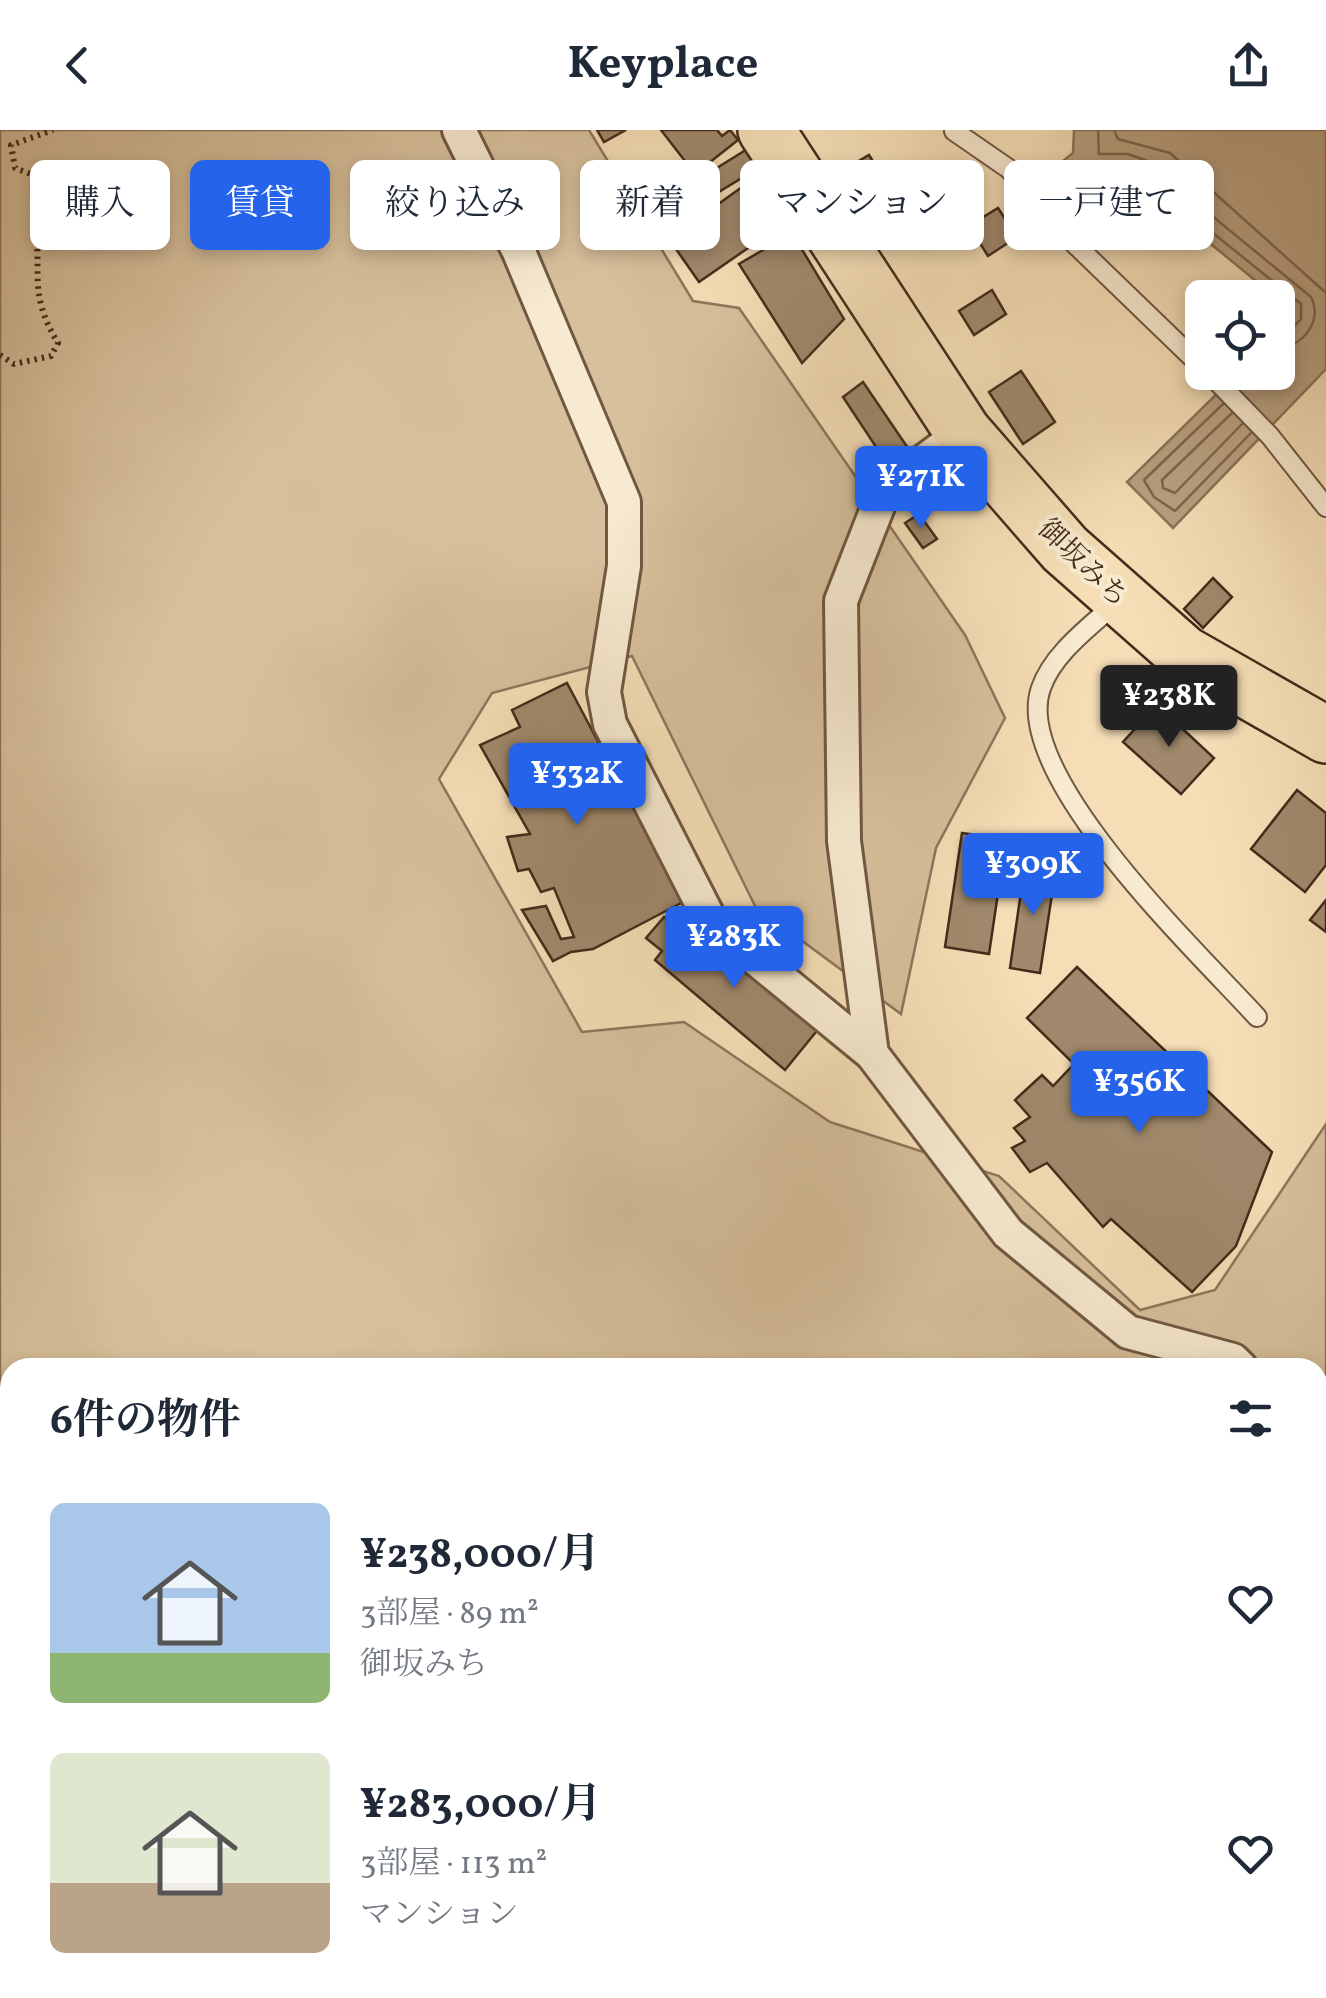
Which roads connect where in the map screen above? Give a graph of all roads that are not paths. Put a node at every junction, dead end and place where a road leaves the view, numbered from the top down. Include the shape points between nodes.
1 (459, 130) edge
2 (766, 130) edge
3 (954, 131) edge
4 (1185, 350) edge
5 (1225, 390) edge
6 (963, 432) junction
7 (1326, 508) edge
8 (1120, 598) junction
9 (1326, 735) edge
10 (1256, 1017) dead end
11 (872, 1054) junction
12 (1226, 1358) edge

1 - 11 street via 519,252 624,502 624,566 604,692 610,724 711,922
2 - 6 highway, 御坂みち
3 - 4 lane via 1009,169 1056,226
5 - 7 lane
6 - 8 highway, 御坂みち via 1065,549
6 - 11 street via 884,491 841,601 844,841
8 - 9 highway, 御坂みち via 1184,654
8 - 10 lane via 1062,653 1040,688 1038,736 1061,786 1098,840
11 - 12 street via 1008,1233 1128,1332

